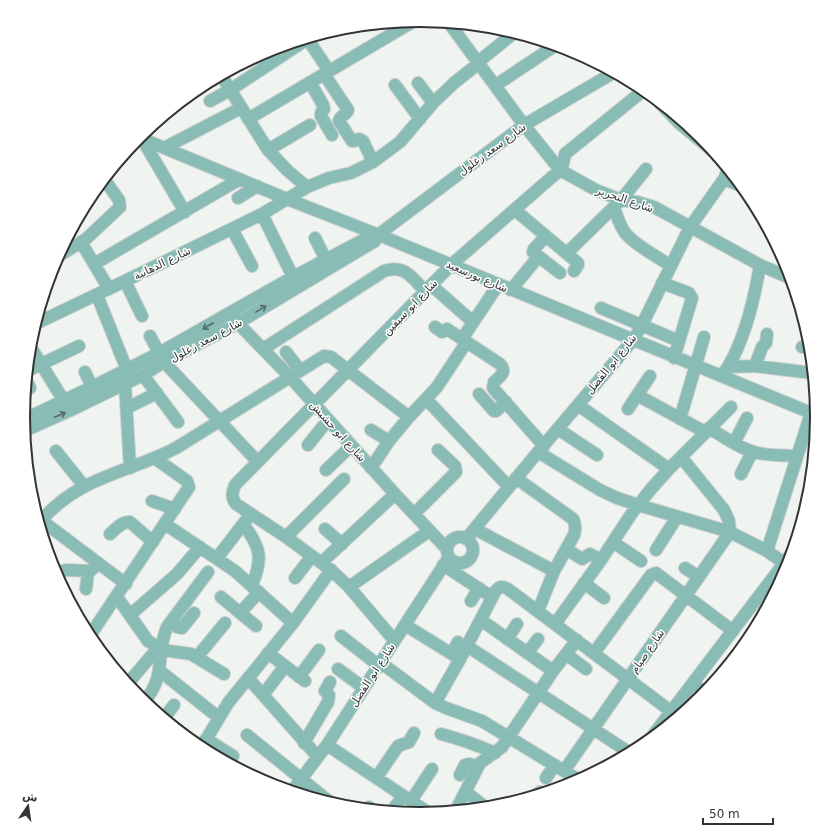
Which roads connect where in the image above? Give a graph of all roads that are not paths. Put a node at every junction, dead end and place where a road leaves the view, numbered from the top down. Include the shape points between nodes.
1 (395, 28) edge
2 (452, 29) edge
3 (509, 37) edge
4 (311, 43) edge
5 (292, 49) edge
6 (550, 50) edge
7 (479, 62) junction
8 (327, 72) junction
9 (608, 76) edge
10 (224, 80) edge
11 (310, 82) junction
12 (418, 83) dead end
13 (394, 85) dead end
14 (496, 85) junction
15 (230, 90) junction
16 (638, 95) edge
17 (210, 101) dead end
18 (433, 103) junction
19 (241, 108) junction
20 (248, 119) junction
21 (420, 119) junction
22 (310, 125) dead end
23 (524, 125) junction
24 (332, 135) dead end
25 (145, 140) edge
26 (143, 142) edge
27 (164, 148) junction
28 (268, 150) junction
29 (373, 162) junction
30 (646, 169) dead end
31 (560, 170) junction
32 (725, 175) edge
33 (240, 179) junction
34 (107, 183) edge
35 (257, 186) junction
36 (307, 188) junction
37 (238, 198) dead end
38 (287, 199) junction
39 (617, 203) junction
40 (515, 210) junction
41 (184, 212) junction
42 (262, 214) junction
43 (690, 227) junction
44 (232, 229) junction
45 (378, 235) junction
46 (546, 236) junction
47 (315, 238) dead end
48 (81, 242) junction
49 (67, 251) edge
50 (567, 253) junction
51 (538, 256) junction
52 (326, 260) junction
53 (94, 264) junction
54 (451, 265) junction
55 (252, 266) dead end
56 (671, 266) junction
57 (760, 266) junction
58 (574, 271) dead end
59 (560, 273) dead end
60 (783, 275) edge
61 (293, 277) junction
62 (125, 281) junction
63 (662, 283) junction
64 (498, 285) junction
65 (428, 288) junction
66 (109, 289) junction
67 (511, 290) junction
68 (97, 294) junction
69 (601, 308) dead end
70 (229, 314) junction
71 (142, 316) dead end
72 (42, 321) edge
73 (473, 322) junction
74 (238, 324) junction
75 (642, 325) junction
76 (435, 327) dead end
77 (767, 334) dead end
78 (150, 336) dead end
79 (704, 337) dead end
80 (633, 340) junction
81 (464, 341) junction
82 (679, 341) junction
83 (79, 346) dead end
84 (263, 349) junction
85 (286, 352) dead end
86 (35, 354) edge
87 (161, 358) junction
88 (674, 358) junction
89 (41, 364) junction
90 (696, 366) junction
91 (755, 366) junction
92 (33, 368) edge
93 (127, 370) junction
94 (348, 370) junction
95 (85, 372) dead end
96 (725, 372) junction
97 (807, 372) edge
98 (295, 374) junction
99 (143, 375) junction
100 (650, 376) dead end
101 (125, 384) junction
102 (92, 388) junction
103 (157, 393) junction
104 (479, 394) dead end
105 (637, 395) junction
106 (426, 399) junction
107 (64, 401) junction
108 (506, 402) junction
109 (314, 404) junction
110 (578, 405) junction
111 (731, 407) dead end
112 (127, 408) junction
113 (628, 409) dead end
114 (810, 412) edge
115 (30, 417) edge
116 (408, 417) junction
117 (747, 418) dead end
118 (680, 419) junction
119 (328, 420) junction
120 (219, 421) junction
121 (178, 422) dead end
122 (810, 425) edge
123 (30, 428) edge
124 (558, 429) junction
125 (371, 430) dead end
126 (707, 430) junction
127 (390, 441) junction
128 (734, 443) junction
129 (308, 445) dead end
130 (351, 446) junction
131 (541, 449) junction
132 (438, 450) dead end
133 (56, 451) dead end
134 (752, 452) junction
135 (597, 455) dead end
136 (798, 456) junction
137 (681, 457) junction
138 (156, 459) junction
139 (257, 461) junction
140 (130, 468) junction
141 (371, 468) junction
142 (669, 469) junction
143 (326, 470) dead end
144 (741, 474) dead end
145 (344, 479) dead end
146 (513, 483) junction
147 (84, 486) junction
148 (395, 494) junction
149 (152, 501) dead end
150 (638, 505) junction
151 (175, 509) junction
152 (252, 514) junction
153 (414, 514) junction
154 (43, 517) edge
155 (677, 517) junction
156 (45, 524) edge
157 (165, 524) junction
158 (243, 524) junction
159 (325, 529) dead end
160 (475, 529) junction
161 (430, 531) junction
162 (730, 532) junction
163 (110, 534) dead end
164 (286, 537) junction
165 (466, 539) junction
166 (153, 542) junction
167 (613, 542) junction
168 (342, 544) junction
169 (200, 547) junction
170 (566, 549) junction
171 (656, 550) dead end
172 (768, 551) junction
173 (446, 557) junction
174 (217, 558) junction
175 (783, 558) edge
176 (601, 560) junction
177 (641, 561) dead end
178 (322, 563) junction
179 (98, 564) junction
180 (685, 568) dead end
181 (62, 571) edge
182 (88, 571) junction
183 (554, 571) junction
184 (208, 572) dead end
185 (699, 577) junction
186 (295, 578) dead end
187 (773, 580) edge
188 (584, 583) junction
189 (126, 584) junction
190 (349, 587) junction
191 (256, 588) junction
192 (479, 588) junction
193 (86, 589) dead end
194 (686, 595) junction
195 (117, 597) junction
196 (221, 597) dead end
197 (492, 597) junction
198 (604, 598) dead end
199 (471, 601) dead end
200 (538, 611) junction
201 (194, 613) dead end
202 (240, 613) junction
203 (130, 615) junction
204 (480, 620) junction
205 (171, 622) junction
206 (225, 623) dead end
207 (293, 623) junction
208 (517, 624) dead end
209 (555, 624) junction
210 (405, 625) junction
211 (256, 626) dead end
212 (93, 631) edge
213 (733, 632) junction
214 (341, 636) dead end
215 (507, 639) junction
216 (538, 639) dead end
217 (394, 640) junction
218 (577, 640) junction
219 (463, 644) junction
220 (160, 649) junction
221 (319, 650) dead end
222 (268, 653) junction
223 (527, 653) junction
224 (594, 653) junction
225 (566, 654) junction
226 (197, 657) junction
227 (456, 657) junction
228 (379, 664) junction
229 (285, 666) junction
230 (338, 669) dead end
231 (586, 669) dead end
232 (160, 671) junction
233 (553, 671) junction
234 (224, 674) dead end
235 (248, 678) junction
236 (131, 679) edge
237 (628, 679) junction
238 (330, 682) dead end
239 (693, 684) junction
240 (364, 688) junction
241 (699, 688) edge
242 (539, 692) junction
243 (263, 695) junction
244 (148, 697) edge
245 (434, 703) junction
246 (174, 705) dead end
247 (673, 713) edge
248 (167, 714) edge
249 (671, 716) edge
250 (218, 717) junction
251 (594, 728) junction
252 (414, 733) dead end
253 (441, 734) dead end
254 (247, 735) dead end
255 (509, 737) junction
256 (205, 742) edge
257 (304, 743) junction
258 (327, 745) junction
259 (213, 748) edge
260 (624, 748) edge
261 (495, 753) junction
262 (233, 756) dead end
263 (318, 757) junction
264 (478, 767) junction
265 (560, 768) junction
266 (432, 769) dead end
267 (460, 775) dead end
268 (572, 776) edge
269 (377, 777) junction
270 (546, 778) dead end
271 (301, 779) junction
272 (295, 786) edge
273 (466, 792) junction
274 (320, 794) edge
275 (407, 798) junction
276 (480, 802) edge
277 (459, 805) edge
278 (398, 806) edge
279 (420, 807) edge

1 - 8 street
2 - 7 street, شارع التحرير
3 - 7 street, شارع الدهانية
4 - 8 street
5 - 15 street
6 - 14 street
7 - 14 street, شارع التحرير
7 - 18 street, شارع الدهانية
8 - 11 street
8 - 29 street via 348,109 339,121 352,141 363,140
9 - 23 street, شارع سعد زغلول
10 - 15 street
11 - 20 street
11 - 24 street via 324,109 321,116
12 - 18 street
13 - 21 street
14 - 23 street, شارع التحرير
15 - 17 street
15 - 19 street
16 - 31 street, شارع ابو سيفين via 566,154
18 - 21 street, شارع الدهانية
19 - 20 street
19 - 27 street
20 - 28 street
21 - 29 street, شارع الدهانية via 400,142
22 - 28 street
23 - 31 street, شارع التحرير
23 - 45 street, شارع سعد زغلول
25 - 27 street, شارع بورسعيد
26 - 41 street
27 - 33 street, شارع بورسعيد
28 - 36 street
29 - 36 street, شارع الدهانية via 351,173 329,178
30 - 39 street
31 - 39 street, شارع التحرير
31 - 40 street, شارع ابو سيفين
32 - 43 street, شارع ابو الفضل
33 - 35 street, شارع بورسعيد
33 - 41 street
34 - 48 street via 120,200 120,207
35 - 37 street
35 - 38 street, شارع بورسعيد
36 - 38 street, شارع الدهانية
38 - 42 street, شارع الدهانية
38 - 45 street, شارع بورسعيد
39 - 43 street, شارع التحرير via 637,202
39 - 50 street
39 - 56 street via 622,227 627,235
40 - 46 street
40 - 54 street, شارع ابو سيفين
41 - 53 street
42 - 44 street, شارع الدهانية
42 - 61 street
43 - 56 street, شارع ابو الفضل
43 - 57 street, شارع التحرير
44 - 55 street
44 - 62 street, شارع الدهانية
45 - 52 street, شارع سعد زغلول via 365,238
45 - 54 street, شارع بورسعيد
74 -> 45 street, شارع سعد زغلول via 371,245
46 - 50 street
46 - 51 street via 534,250
47 - 52 street
48 - 49 street
48 - 53 street
50 - 58 street via 578,264
51 - 59 street
51 - 67 street
52 - 61 street, شارع سعد زغلول
53 - 66 street
54 - 64 street, شارع بورسعيد
54 - 65 street, شارع ابو سيفين
56 - 63 street, شارع ابو الفضل
57 - 60 street, شارع التحرير
57 - 96 street via 749,315
61 - 70 street, شارع سعد زغلول
62 - 66 street, شارع الدهانية
62 - 71 street
63 - 75 street, شارع ابو الفضل
63 - 82 street via 692,296
64 - 67 street, شارع بورسعيد
64 - 73 street
65 - 73 street
65 - 84 street via 406,272 392,268
65 - 94 street, شارع ابو سيفين
66 - 68 street, شارع الدهانية
67 - 80 street, شارع بورسعيد
68 - 72 street, شارع الدهانية
68 - 93 street
69 - 75 street
70 - 74 street, شارع ابو حشيش
70 -> 87 street, شارع سعد زغلول
73 - 81 street
74 - 84 street, شارع ابو حشيش
74 - 87 street, شارع سعد زغلول
75 - 80 street, شارع ابو الفضل
75 - 82 street
76 - 81 street via 442,332 447,329
77 - 91 street
78 - 87 street
79 - 90 street
80 - 88 street, شارع بورسعيد
80 - 110 street, شارع ابو الفضل
81 - 106 street via 449,370
81 - 108 street via 502,368 502,375 493,384
82 - 88 street
83 - 89 street
84 - 98 street, شارع ابو حشيش
85 - 98 street
86 - 89 street
87 - 93 street, شارع سعد زغلول
87 - 99 street, شارع سعد زغلول
87 - 120 street
88 - 90 street, شارع بورسعيد
89 - 92 street
89 - 107 street
90 - 96 street, شارع بورسعيد
90 - 118 street
91 - 96 street
91 - 97 street
93 - 102 street, شارع سعد زغلول
94 - 98 street via 331,357 324,356
94 - 109 street, شارع ابو سيفين
94 - 116 street
95 - 102 street
96 - 114 street, شارع بورسعيد
98 - 109 street, شارع ابو حشيش
98 - 120 street
99 - 101 street, شارع سعد زغلول
99 - 103 street
100 - 105 street
101 - 112 street
123 -> 101 street, شارع سعد زغلول
102 - 107 street, شارع سعد زغلول
103 - 112 street
103 - 121 street
104 - 108 street via 494,411
105 - 113 street
105 - 118 street
106 - 116 street
106 - 146 street
107 - 115 street, شارع سعد زغلول
108 - 131 street
109 - 119 street, شارع ابو حشيش
109 - 139 street, شارع ابو سيفين
110 - 124 street, شارع ابو الفضل
110 - 142 street
111 - 126 street
112 - 140 street
116 - 127 street
117 - 128 street
118 - 126 street
119 - 129 street
119 - 130 street, شارع ابو حشيش
120 - 138 street
120 - 139 street
122 - 136 street
124 - 131 street, شارع ابو الفضل
124 - 135 street
125 - 127 street
126 - 128 street
126 - 137 street
127 - 141 street
128 - 134 street
130 - 141 street, شارع ابو حشيش
130 - 143 street
131 - 146 street, شارع ابو الفضل
131 - 150 street via 600,490
132 - 153 street via 454,466 456,472
133 - 147 street
134 - 136 street
134 - 144 street
136 - 172 street
137 - 142 street
137 - 162 street via 724,510
138 - 140 street
138 - 151 street via 189,483
139 - 152 street, شارع ابو سيفين via 235,485 232,492 236,504
140 - 147 street
141 - 148 street, شارع ابو حشيش
142 - 150 street
145 - 164 street
146 - 160 street, شارع ابو الفضل
146 - 170 street via 573,519 576,530
147 - 154 street
148 - 153 street, شارع ابو حشيش
148 - 168 street
149 - 151 street
150 - 155 street
150 - 167 street
151 - 157 street
152 - 158 street
152 - 164 street
153 - 161 street, شارع ابو حشيش
155 - 162 street
155 - 171 street
156 - 179 street
157 - 166 street
157 - 169 street
158 - 174 street
158 - 191 street via 254,537 259,553
159 - 168 street
160 - 165 street, شارع ابو الفضل
160 - 183 street
161 - 173 street, شارع ابو حشيش
161 - 190 street
162 - 172 street
162 - 185 street, شارع صيام
163 - 166 street via 126,521
164 - 178 street
165 - 173 street via 456,538 449,542
165 - 173 street via 472,546 470,558 459,563
166 - 189 street
167 - 176 street
167 - 177 street
168 - 178 street
169 - 174 street
169 - 203 street via 173,578
170 - 176 street via 582,559 589,554
170 - 183 street
172 - 175 street
173 - 192 street, شارع ابو حشيش
173 - 210 street, شارع ابو الفضل
174 - 191 street
176 - 188 street
178 - 186 street
178 - 190 street
178 - 207 street
179 - 182 street
179 - 189 street
180 - 185 street
181 - 182 street
182 - 193 street
183 - 200 street
184 - 205 street
185 - 194 street, شارع صيام
187 - 213 street
188 - 198 street
188 - 209 street
189 - 195 street
190 - 217 street
191 - 202 street
191 - 207 street
192 - 197 street, شارع ابو حشيش
192 - 199 street
194 - 213 street
194 - 224 street via 659,574 653,573
194 - 237 street, شارع صيام
195 - 203 street
195 - 212 street
196 - 202 street
197 - 200 street via 498,588 503,586
197 - 204 street
200 - 209 street
201 - 205 street via 182,628
202 - 211 street
203 - 220 street via 148,641
204 - 215 street
204 - 219 street
205 - 220 street via 163,636
206 - 226 street
207 - 222 street
208 - 215 street
209 - 218 street
210 - 217 street, شارع ابو الفضل
210 - 227 street
213 - 239 street
214 - 228 street
215 - 223 street
216 - 223 street
217 - 228 street, شارع ابو الفضل
218 - 224 street
218 - 225 street
219 - 227 street
219 - 242 street
220 - 226 street via 185,652
220 - 232 street
220 - 236 street
221 - 229 street via 302,679
222 - 229 street
222 - 235 street
223 - 233 street
224 - 237 street
225 - 231 street
225 - 233 street
226 - 234 street
227 - 245 street
228 - 240 street, شارع ابو الفضل
228 - 245 street
229 - 243 street
230 - 240 street
232 - 244 street
232 - 250 street
233 - 242 street
235 - 243 street
235 - 250 street
237 - 249 street
237 - 251 street, شارع صيام
238 - 257 street via 325,691 330,698
239 - 241 street
239 - 247 street
240 - 258 street, شارع ابو الفضل
242 - 251 street
242 - 255 street
243 - 257 street
245 - 255 street via 482,721
246 - 248 street
250 - 256 street
251 - 260 street
251 - 265 street, شارع صيام
252 - 269 street via 409,742 398,746
253 - 261 street via 460,738
254 - 271 street
255 - 261 street
255 - 265 street
257 - 263 street
258 - 263 street, شارع ابو الفضل
258 - 269 street
259 - 262 street
261 - 264 street
263 - 271 street, شارع ابو الفضل
264 - 267 street via 465,765
264 - 273 street
265 - 268 street
265 - 270 street, شارع صيام
266 - 275 street
269 - 275 street
271 - 272 street, شارع ابو الفضل
271 - 274 street
273 - 276 street
273 - 277 street
275 - 278 street
275 - 279 street

